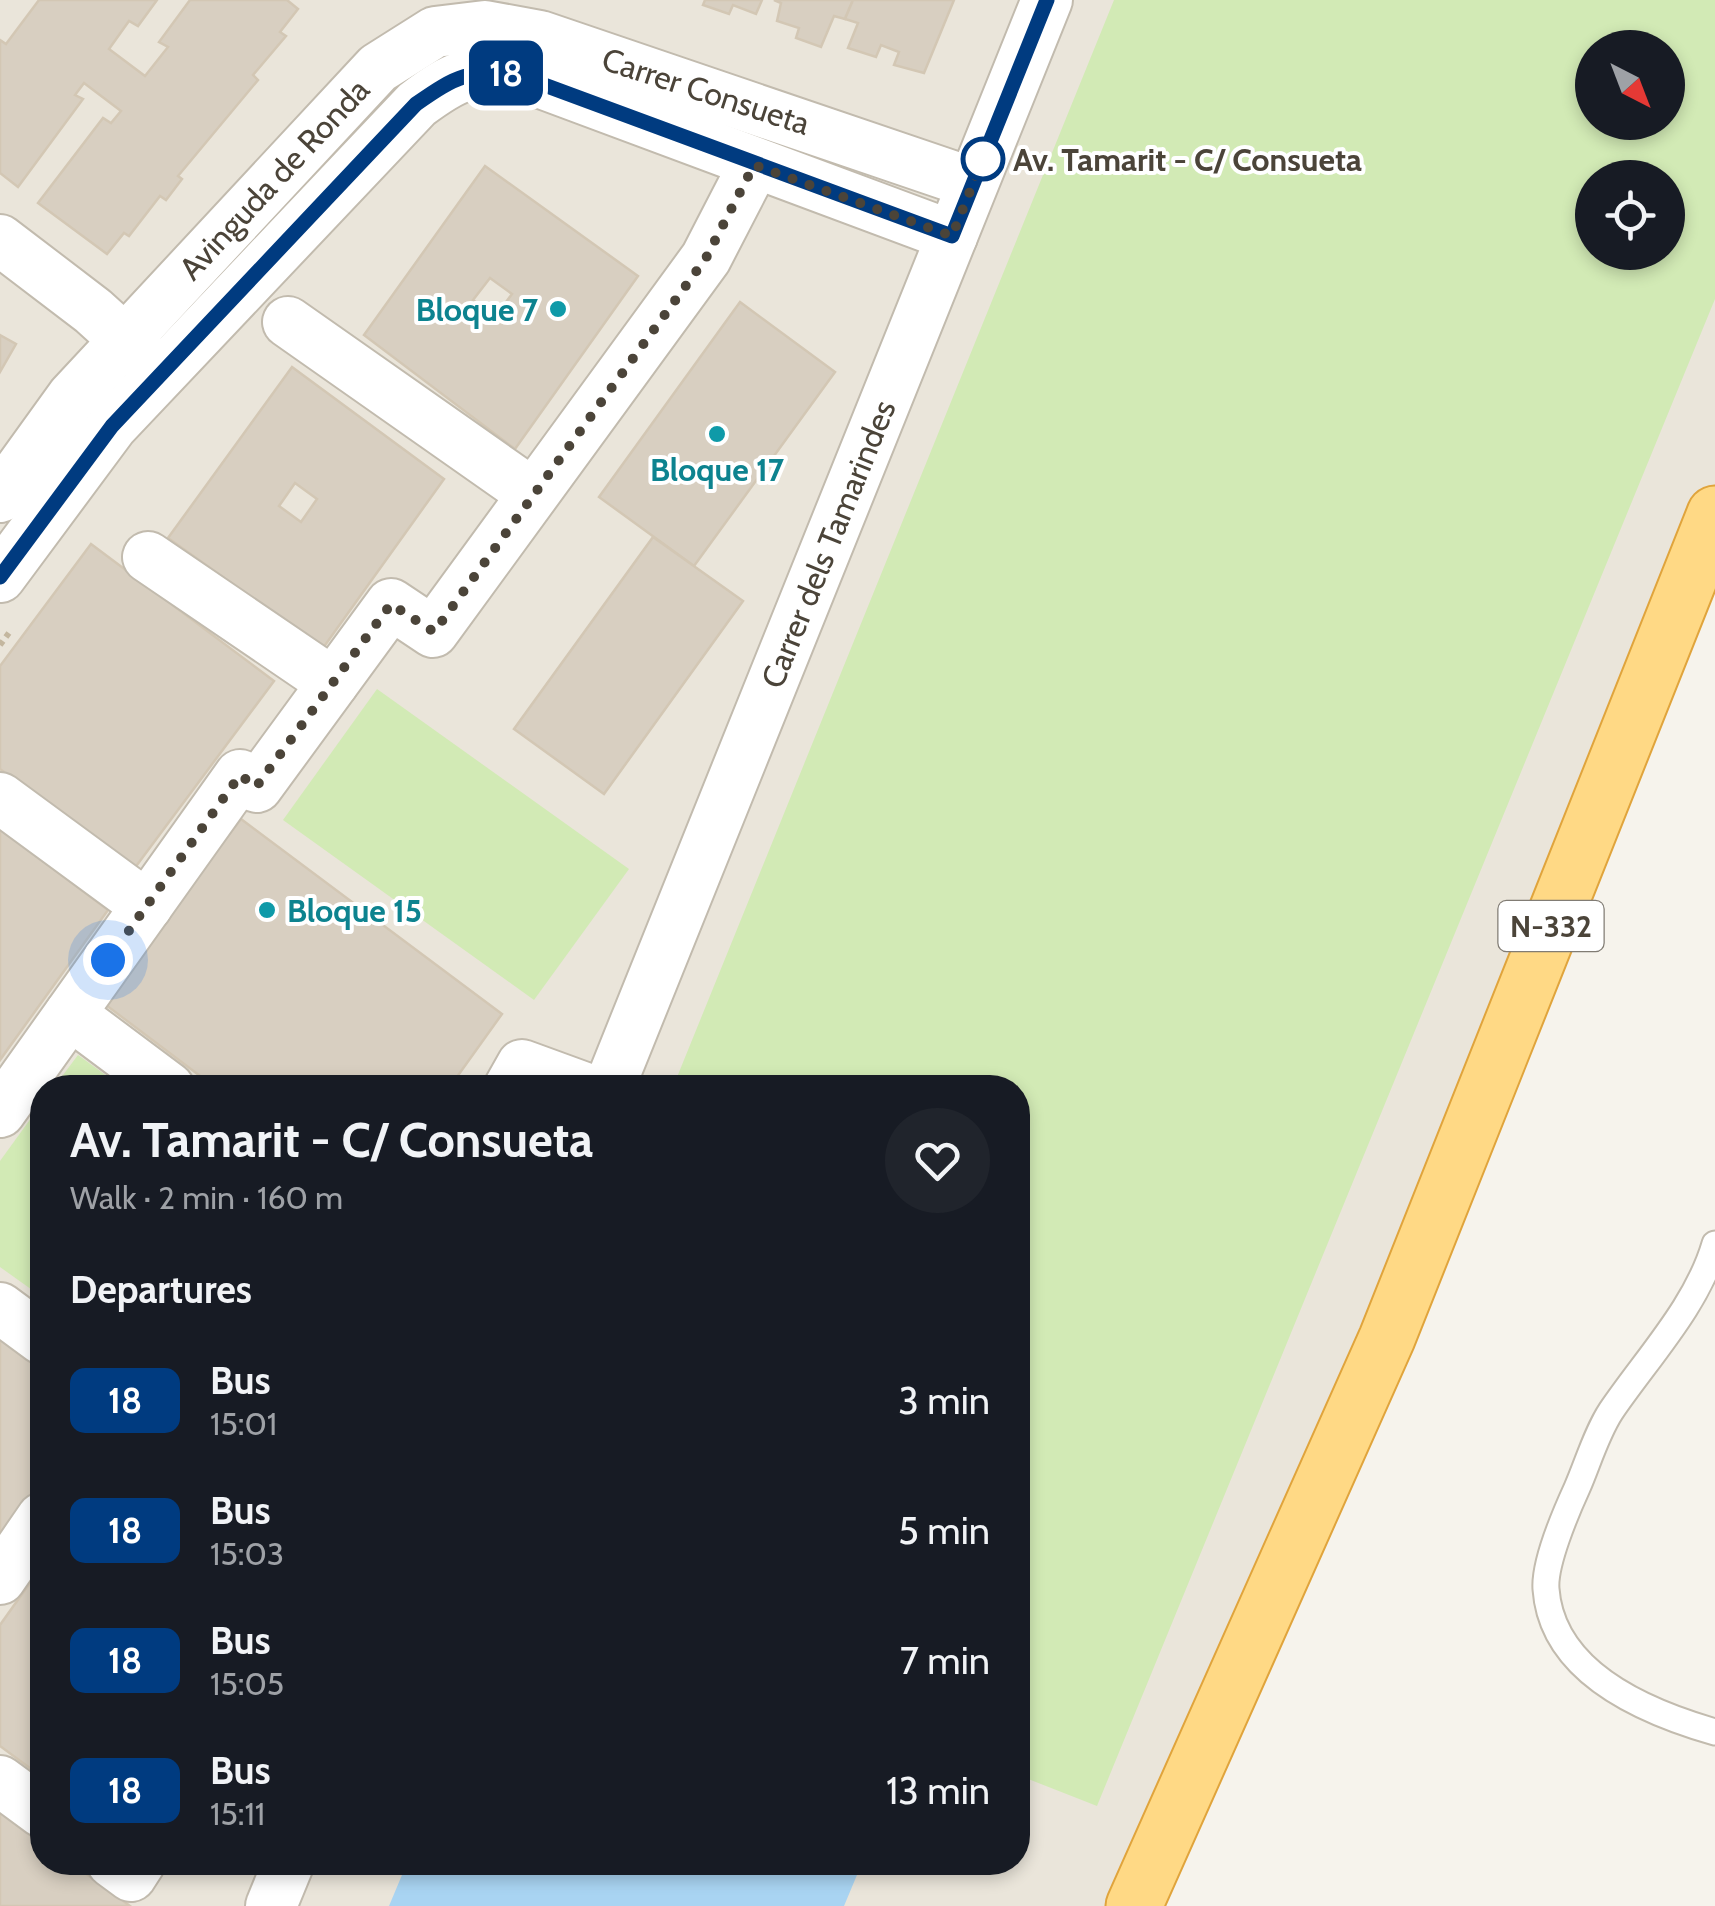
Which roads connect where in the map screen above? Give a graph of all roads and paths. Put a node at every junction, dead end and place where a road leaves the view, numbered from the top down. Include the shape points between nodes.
1 (1047, 0) edge
2 (434, 36) edge
3 (754, 165) junction
4 (972, 183) junction
5 (952, 236) junction
6 (0, 240) edge
7 (288, 322) dead end
8 (124, 339) junction
9 (162, 374) junction
10 (533, 494) junction
11 (0, 497) edge
12 (1715, 514) edge
13 (148, 557) dead end
14 (11, 596) edge
15 (0, 645) edge
16 (333, 684) junction
17 (0, 798) edge
18 (146, 906) junction
19 (70, 1014) junction
20 (152, 1075) edge
21 (517, 1075) edge
22 (549, 1075) edge
23 (614, 1075) edge
24 (0, 1112) edge
25 (1715, 1244) edge
26 (0, 1308) edge
27 (30, 1330) edge
28 (30, 1536) edge
29 (0, 1580) edge
30 (1715, 1732) edge
31 (0, 1781) edge
32 (30, 1803) edge
33 (285, 1875) edge
34 (272, 1906) edge
35 (1134, 1906) edge

1 - 4 street, Carrer dels Tamarindes
2 - 3 street, Carrer Consueta via 491,71 520,76
2 - 4 street, Carrer Consueta via 485,26 540,36
2 - 8 street, Avinguda de Ronda via 378,68
2 - 9 street, Avinguda de Ronda via 416,104
3 - 5 street, Carrer Consueta
3 - 10 street via 706,258
4 - 5 street, Carrer dels Tamarindes
5 - 23 street, Carrer dels Tamarindes
6 - 8 street
7 - 10 street
8 - 9 street
8 - 11 street, Avinguda de Ronda via 72,397
9 - 14 street, Avinguda de Ronda via 112,426
10 - 16 street via 434,632 391,604
12 - 35 highway, N-332 via 1387,1338
13 - 16 street
14 - 15 path
16 - 18 street via 256,787 240,775
17 - 18 street
18 - 19 street
19 - 20 street
19 - 24 street
21 - 22 street via 522,1065
25 - 30 lane via 1706,1274 1608,1416 1565,1515 1546,1587 1558,1632 1593,1676 1643,1707
26 - 27 street
28 - 29 street
31 - 32 street
33 - 34 street

